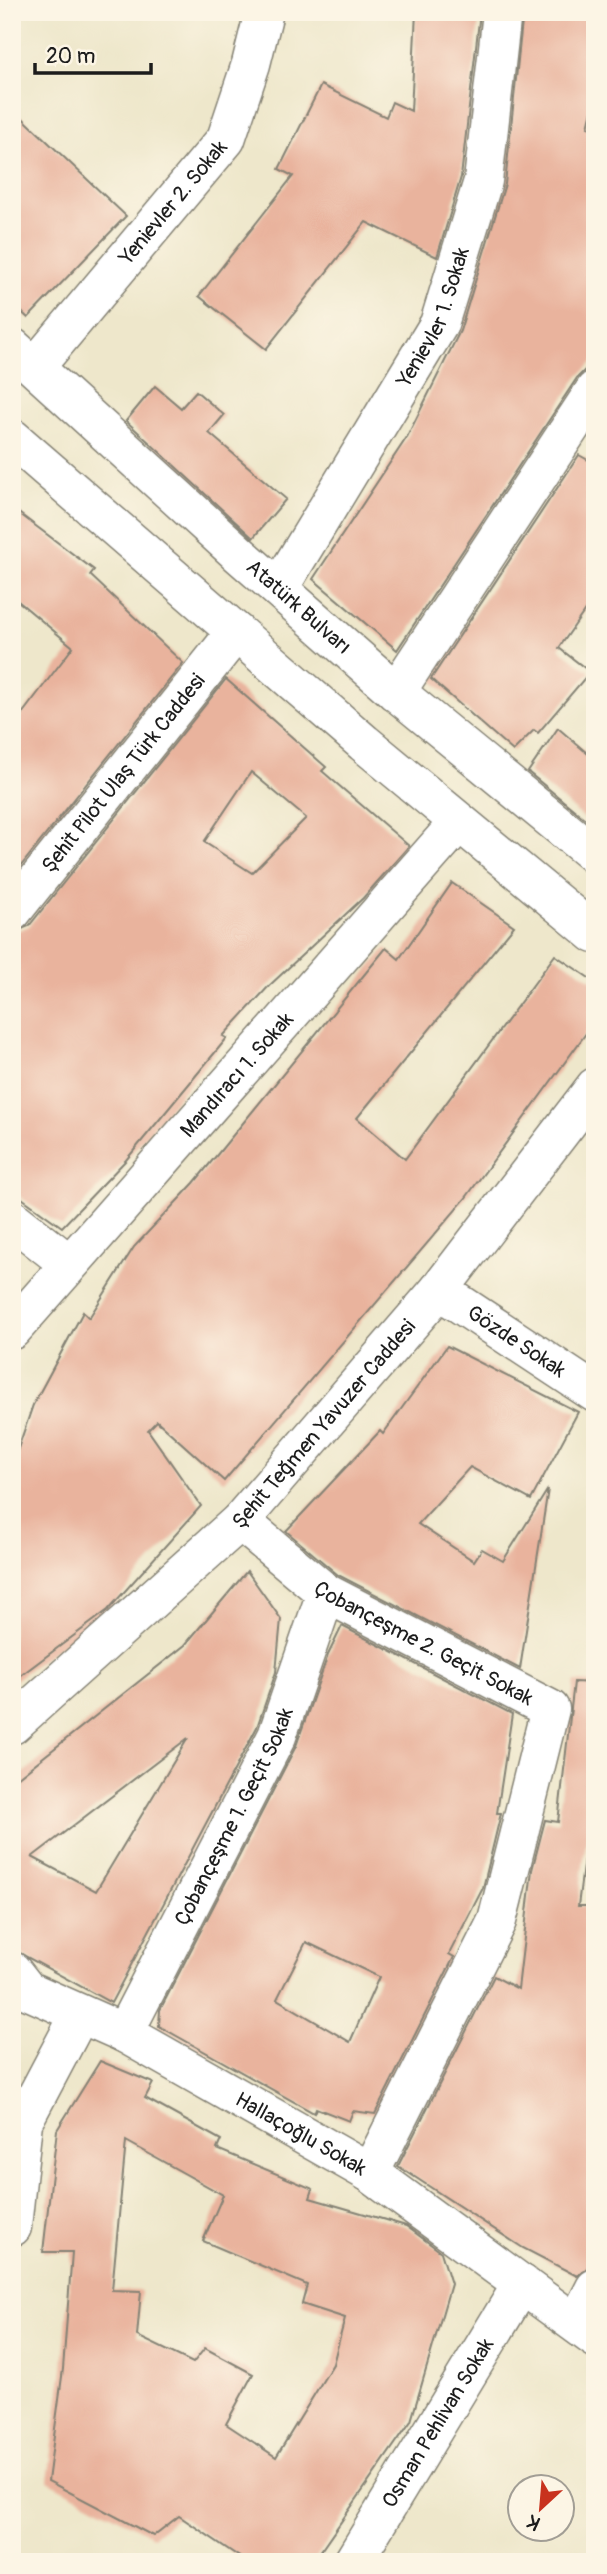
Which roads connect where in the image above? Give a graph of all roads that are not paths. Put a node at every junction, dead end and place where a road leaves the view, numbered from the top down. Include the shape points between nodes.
1 (264, 12) edge
2 (502, 12) edge
3 (24, 357) edge
4 (595, 390) edge
5 (12, 438) edge
6 (279, 588) junction
7 (236, 632) junction
8 (396, 692) junction
9 (459, 822) junction
10 (595, 855) edge
11 (12, 912) edge
12 (595, 934) edge
13 (595, 1087) edge
14 (12, 1219) edge
15 (68, 1263) junction
16 (439, 1290) junction
17 (12, 1329) edge
18 (595, 1393) edge
19 (240, 1521) junction
20 (326, 1593) junction
21 (12, 1725) edge
22 (12, 1971) edge
23 (80, 2014) junction
24 (124, 2033) junction
25 (370, 2173) junction
26 (12, 2227) edge
27 (523, 2284) junction
28 (595, 2288) edge
29 (586, 2330) edge
30 (353, 2562) edge

1 - 3 street, Yenievler 2. Sokak via 226,139
2 - 6 street, Yenievler 1. Sokak via 483,181 439,324
3 - 6 street, Atatürk Bulvarı
4 - 8 street
5 - 7 street
6 - 8 street, Atatürk Bulvarı
7 - 9 street
7 - 11 street, Şehit Pilot Ulaş Türk Caddesi
8 - 10 street, Atatürk Bulvarı
9 - 12 street
9 - 15 street, Mandıracı 1. Sokak
13 - 16 street, Şehit Teğmen Yavuzer Caddesi
14 - 15 street
15 - 17 street, Mandıracı 1. Sokak
16 - 18 street, Gözde Sokak
16 - 19 street, Şehit Teğmen Yavuzer Caddesi
19 - 20 street, Çobançeşme 2. Geçit Sokak
19 - 21 street, Şehit Teğmen Yavuzer Caddesi
20 - 24 street, Çobançeşme 1. Geçit Sokak via 277,1735
20 - 25 street, Çobançeşme 2. Geçit Sokak via 550,1709 497,1921
22 - 23 street, Hallaçoğlu Sokak via 27,1990
23 - 24 street, Hallaçoğlu Sokak
23 - 26 street via 23,2122
24 - 25 street, Hallaçoğlu Sokak
25 - 27 street, Hallaçoğlu Sokak
27 - 29 street, Hallaçoğlu Sokak
27 - 30 street, Osman Pehlivan Sokak
28 - 29 street

